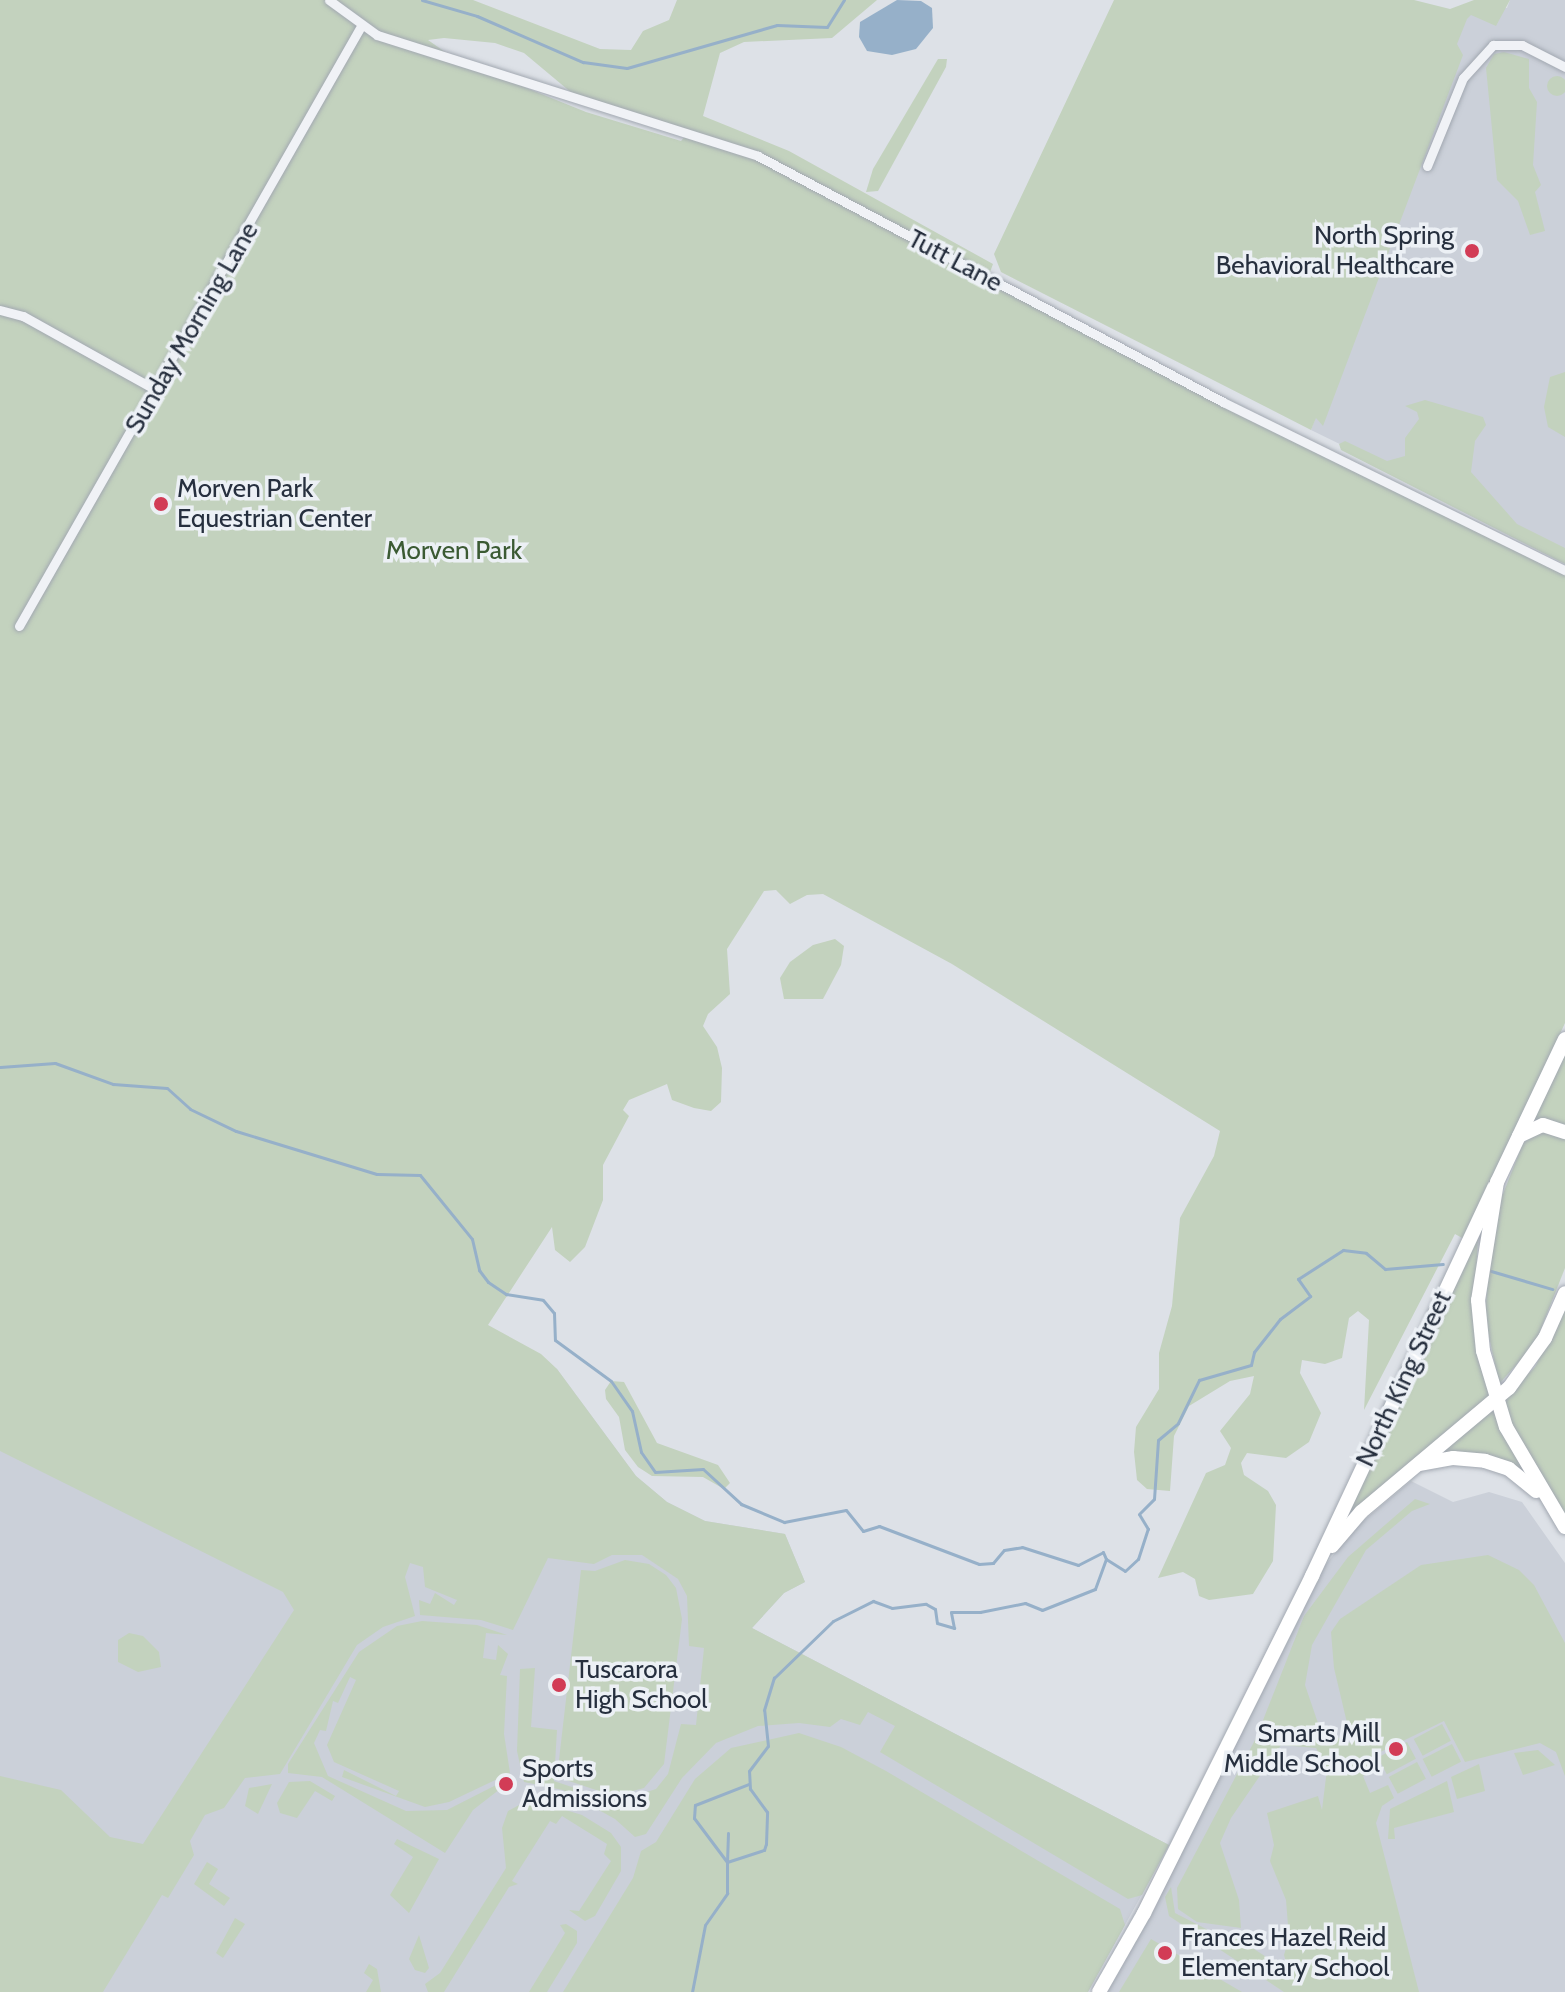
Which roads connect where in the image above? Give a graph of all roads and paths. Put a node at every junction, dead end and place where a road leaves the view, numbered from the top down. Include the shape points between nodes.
1 (329, 0) edge
2 (360, 28) junction
3 (1565, 67) edge
4 (1427, 166) dead end
5 (0, 310) edge
6 (156, 390) junction
7 (1565, 570) edge
8 (19, 626) dead end
9 (1565, 1039) edge
10 (1565, 1132) edge
11 (1519, 1136) junction
12 (1497, 1182) junction
13 (1565, 1293) edge
14 (1496, 1400) junction
15 (1419, 1464) junction
16 (1547, 1501) junction
17 (1565, 1527) edge
18 (1312, 1576) junction
19 (1099, 1992) edge

1 - 2 street, Tutt Lane
2 - 6 street, Sunday Morning Lane
2 - 7 street, Tutt Lane via 758,156 1223,402
3 - 4 street via 1522,45 1493,45 1463,78
5 - 6 street via 23,316
6 - 8 street, Sunday Morning Lane
9 - 11 main road, North King Street
10 - 11 main road via 1543,1125
11 - 12 main road, North King Street
12 - 14 main road via 1478,1300 1483,1351
12 - 18 main road, North King Street
13 - 14 main road, North King Street via 1533,1359
14 - 15 main road, North King Street
14 - 16 main road
15 - 16 main road via 1453,1458 1485,1461 1509,1469
15 - 18 main road, North King Street via 1353,1521
16 - 17 main road
18 - 19 main road, North King Street via 1144,1913

